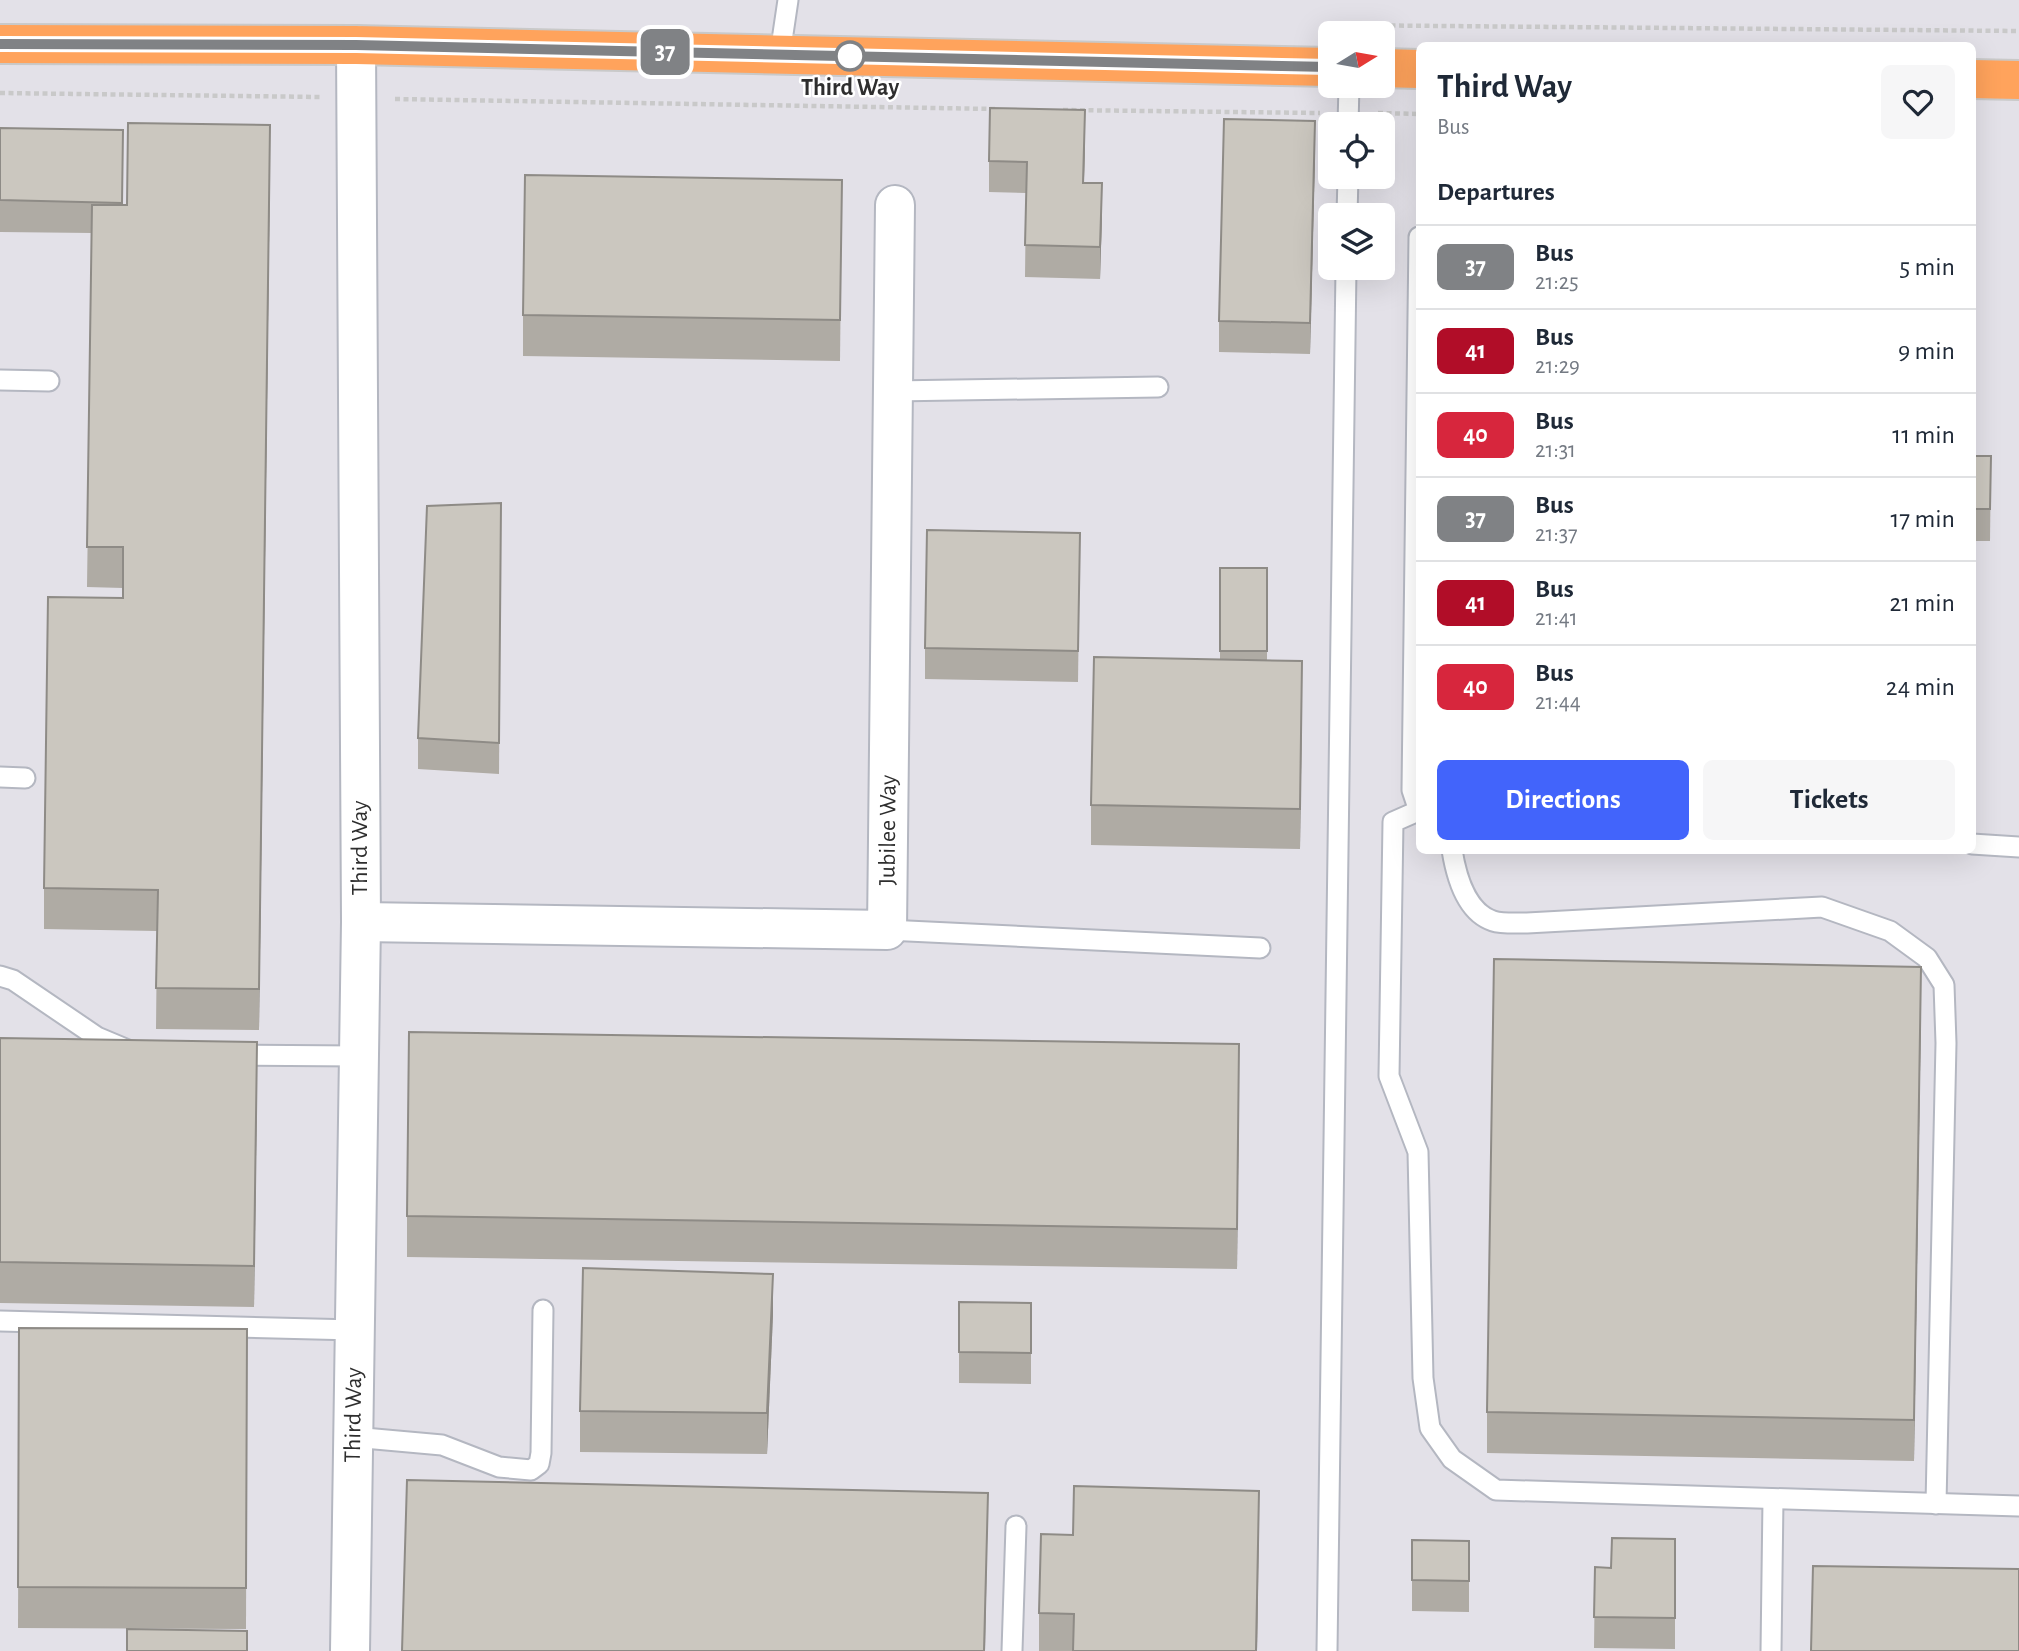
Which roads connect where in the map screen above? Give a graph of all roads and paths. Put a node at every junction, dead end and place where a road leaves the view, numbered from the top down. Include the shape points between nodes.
1 (788, 0) edge
2 (0, 44) edge
3 (356, 45) junction
4 (780, 54) junction
5 (1318, 67) edge
6 (1395, 68) edge
7 (1416, 69) edge
8 (1976, 79) edge
9 (2019, 80) edge
10 (0, 93) edge
11 (356, 98) junction
12 (1000, 109) edge
13 (1056, 110) edge
14 (1416, 114) edge
15 (1395, 116) edge
16 (1318, 118) edge
17 (895, 205) dead end
18 (1346, 280) edge
19 (0, 380) edge
20 (49, 381) dead end
21 (1158, 387) dead end
22 (893, 391) junction
23 (1416, 474) edge
24 (0, 777) edge
25 (25, 778) dead end
26 (1416, 802) edge
27 (1416, 812) edge
28 (1976, 844) edge
29 (2019, 847) edge
30 (1453, 854) edge
31 (361, 922) junction
32 (887, 930) junction
33 (1260, 948) dead end
34 (0, 976) edge
35 (152, 1055) edge
36 (207, 1055) edge
37 (359, 1056) junction
38 (543, 1310) dead end
39 (0, 1321) edge
40 (355, 1330) junction
41 (354, 1437) junction
42 (1773, 1499) junction
43 (1936, 1504) junction
44 (2019, 1506) edge
45 (1016, 1526) dead end
46 (350, 1651) edge
47 (1012, 1651) edge
48 (1327, 1651) edge
49 (1771, 1651) edge

1 - 4 lane
2 - 3 highway
3 - 4 highway
3 - 11 street, Third Way
4 - 5 highway
6 - 7 highway
8 - 9 highway
10 - 11 path
11 - 12 path
11 - 31 street, Third Way
13 - 16 path
14 - 15 path
17 - 22 street, Jubilee Way
18 - 48 lane
19 - 20 lane
21 - 22 lane
22 - 32 street, Jubilee Way
23 - 26 lane via 1412,790
24 - 25 lane
27 - 42 lane via 1393,822 1389,1076 1418,1153 1423,1378 1430,1428 1452,1459 1496,1490
28 - 29 lane
30 - 43 lane via 1469,901 1492,921 1822,907 1890,931 1927,958 1944,985 1946,1043
31 - 32 street
31 - 37 street, Third Way
32 - 33 lane
34 - 35 lane via 13,980 97,1037 138,1055
36 - 37 lane
37 - 40 street, Third Way
38 - 41 lane via 541,1453 539,1464 531,1470 499,1467 442,1445
39 - 40 lane
40 - 41 street, Third Way
41 - 46 street, Third Way
42 - 43 lane
42 - 49 lane
43 - 44 lane
45 - 47 lane

